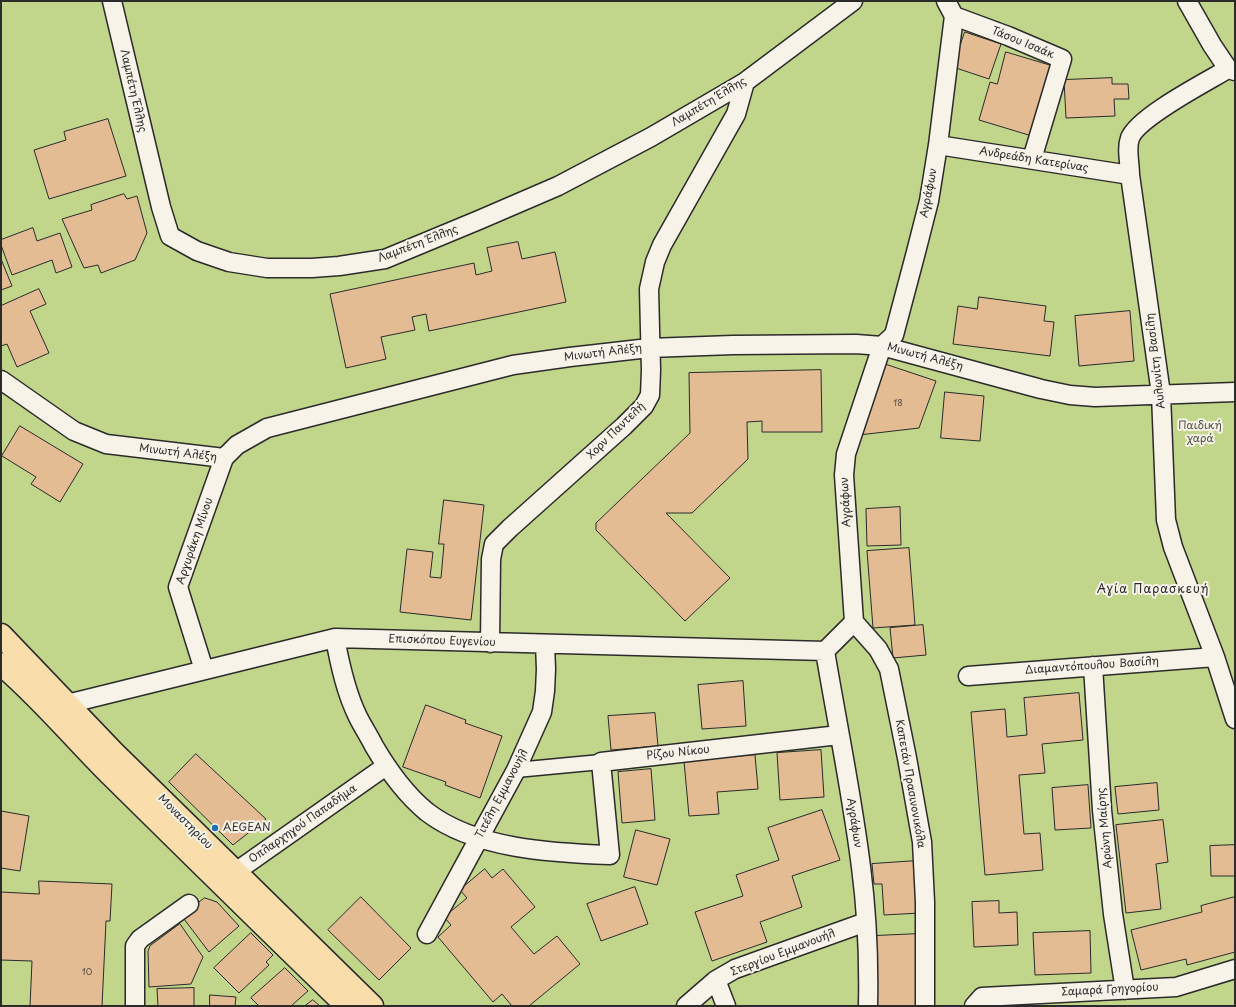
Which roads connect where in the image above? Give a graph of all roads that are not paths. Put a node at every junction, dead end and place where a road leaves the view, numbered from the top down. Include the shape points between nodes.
1 (112, 1) edge
2 (853, 1) edge
3 (1186, 1) edge
4 (950, 9) edge
5 (1231, 70) edge
6 (745, 82) junction
7 (938, 145) junction
8 (1032, 159) junction
9 (1130, 175) junction
10 (882, 346) junction
11 (649, 348) junction
12 (1, 380) edge
13 (1235, 392) edge
14 (1161, 394) junction
15 (224, 458) junction
16 (854, 622) junction
17 (1, 635) edge
18 (336, 638) junction
19 (490, 643) junction
20 (545, 644) junction
21 (825, 651) junction
22 (1215, 656) junction
23 (1, 664) edge
24 (1093, 666) junction
25 (204, 670) junction
26 (968, 676) dead end
27 (67, 704) junction
28 (1235, 719) edge
29 (839, 735) junction
30 (601, 762) junction
31 (386, 766) junction
32 (516, 770) junction
33 (479, 838) junction
34 (227, 877) junction
35 (190, 904) dead end
36 (866, 922) junction
37 (427, 934) dead end
38 (1235, 969) edge
39 (716, 980) junction
40 (1125, 990) junction
41 (978, 1002) edge
42 (135, 1006) edge
43 (347, 1006) edge
44 (372, 1006) edge
45 (686, 1006) edge
46 (726, 1006) edge
47 (868, 1006) edge
48 (925, 1006) edge

1 - 6 street, Λαμπέτη Έλλης via 170,236 197,251 229,262 267,268 339,266 385,259 558,186
2 - 6 street, Λαμπέτη Έλλης
3 - 5 street via 1212,45
4 - 7 street, Αγράφων
4 - 8 street, Τάσου Ισαάκ via 1062,59
5 - 9 street, Αυλωνίτη Βασίλη via 1152,115 1134,131 1128,150
6 - 11 street, Χορν Παντελή via 736,114 662,245 655,262 649,289
7 - 8 street, Ανδρεάδη Κατερίνας
7 - 10 street, Αγράφων via 927,208 894,335
8 - 9 street, Ανδρεάδη Κατερίνας
9 - 14 street, Αυλωνίτη Βασίλη
10 - 11 street, Μινωτή Αλέξη via 841,344
10 - 14 street, Μινωτή Αλέξη via 1070,395 1095,397
10 - 16 street, Αγράφων via 846,454 844,468
11 - 15 street, Μινωτή Αλέξη via 513,365 339,409 267,428 237,445
11 - 19 street, Χορν Παντελή via 650,395 644,406 494,544 491,559
12 - 15 street, Μινωτή Αλέξη via 74,430 106,444
13 - 14 street, Μινωτή Αλέξη
14 - 22 street, Αυλωνίτη Βασίλη via 1166,520 1173,547
15 - 25 street, Αργυράκη Μίνου via 178,587
16 - 21 street
16 - 48 street, Καπετάν Πρασινονικόλα via 878,649 889,669 907,758 922,842
17 - 27 main road, Μοναστηρίου
18 - 19 street, Επισκόπου Ευγενίου
18 - 25 street, Επισκόπου Ευγενίου
18 - 31 street via 350,696 358,716
19 - 20 street, Επισκόπου Ευγενίου
20 - 21 street, Επισκόπου Ευγενίου
20 - 32 street, Τιτέλη Εμμανουήλ via 546,691 542,712
21 - 29 street, Αγράφων
22 - 24 street, Διαμαντόπουλου Βασίλη
22 - 28 street, Αυλωνίτη Βασίλη
23 - 34 main road, Μοναστηρίου via 39,699 100,764
24 - 26 street, Διαμαντόπουλου Βασίλη
24 - 40 street, Αρώνη Μαίρης via 1102,810
25 - 27 street, Επισκόπου Ευγενίου
27 - 34 main road, Μοναστηρίου
29 - 30 street, Ρίζου Νίκου
29 - 36 street, Αγράφων via 857,838
30 - 32 street, Ρίζου Νίκου
30 - 33 street via 610,855 534,850
31 - 33 street via 406,792 427,812 452,827
31 - 34 street, Οπλαρχηγού Παπαδήμα
32 - 33 street, Τιτέλη Εμμανουήλ
33 - 37 street, Τιτέλη Εμμανουήλ
34 - 43 main road, Μοναστηρίου
34 - 44 main road, Μοναστηρίου
35 - 42 street via 140,939 136,946
36 - 39 street, Στεργίου Εμμανουήλ via 735,969
36 - 47 street, Αγράφων
38 - 40 street, Σαμαρά Γρηγορίου via 1176,987
39 - 45 street, Στεργίου Εμμανουήλ
39 - 46 street
40 - 41 street, Σαμαρά Γρηγορίου

